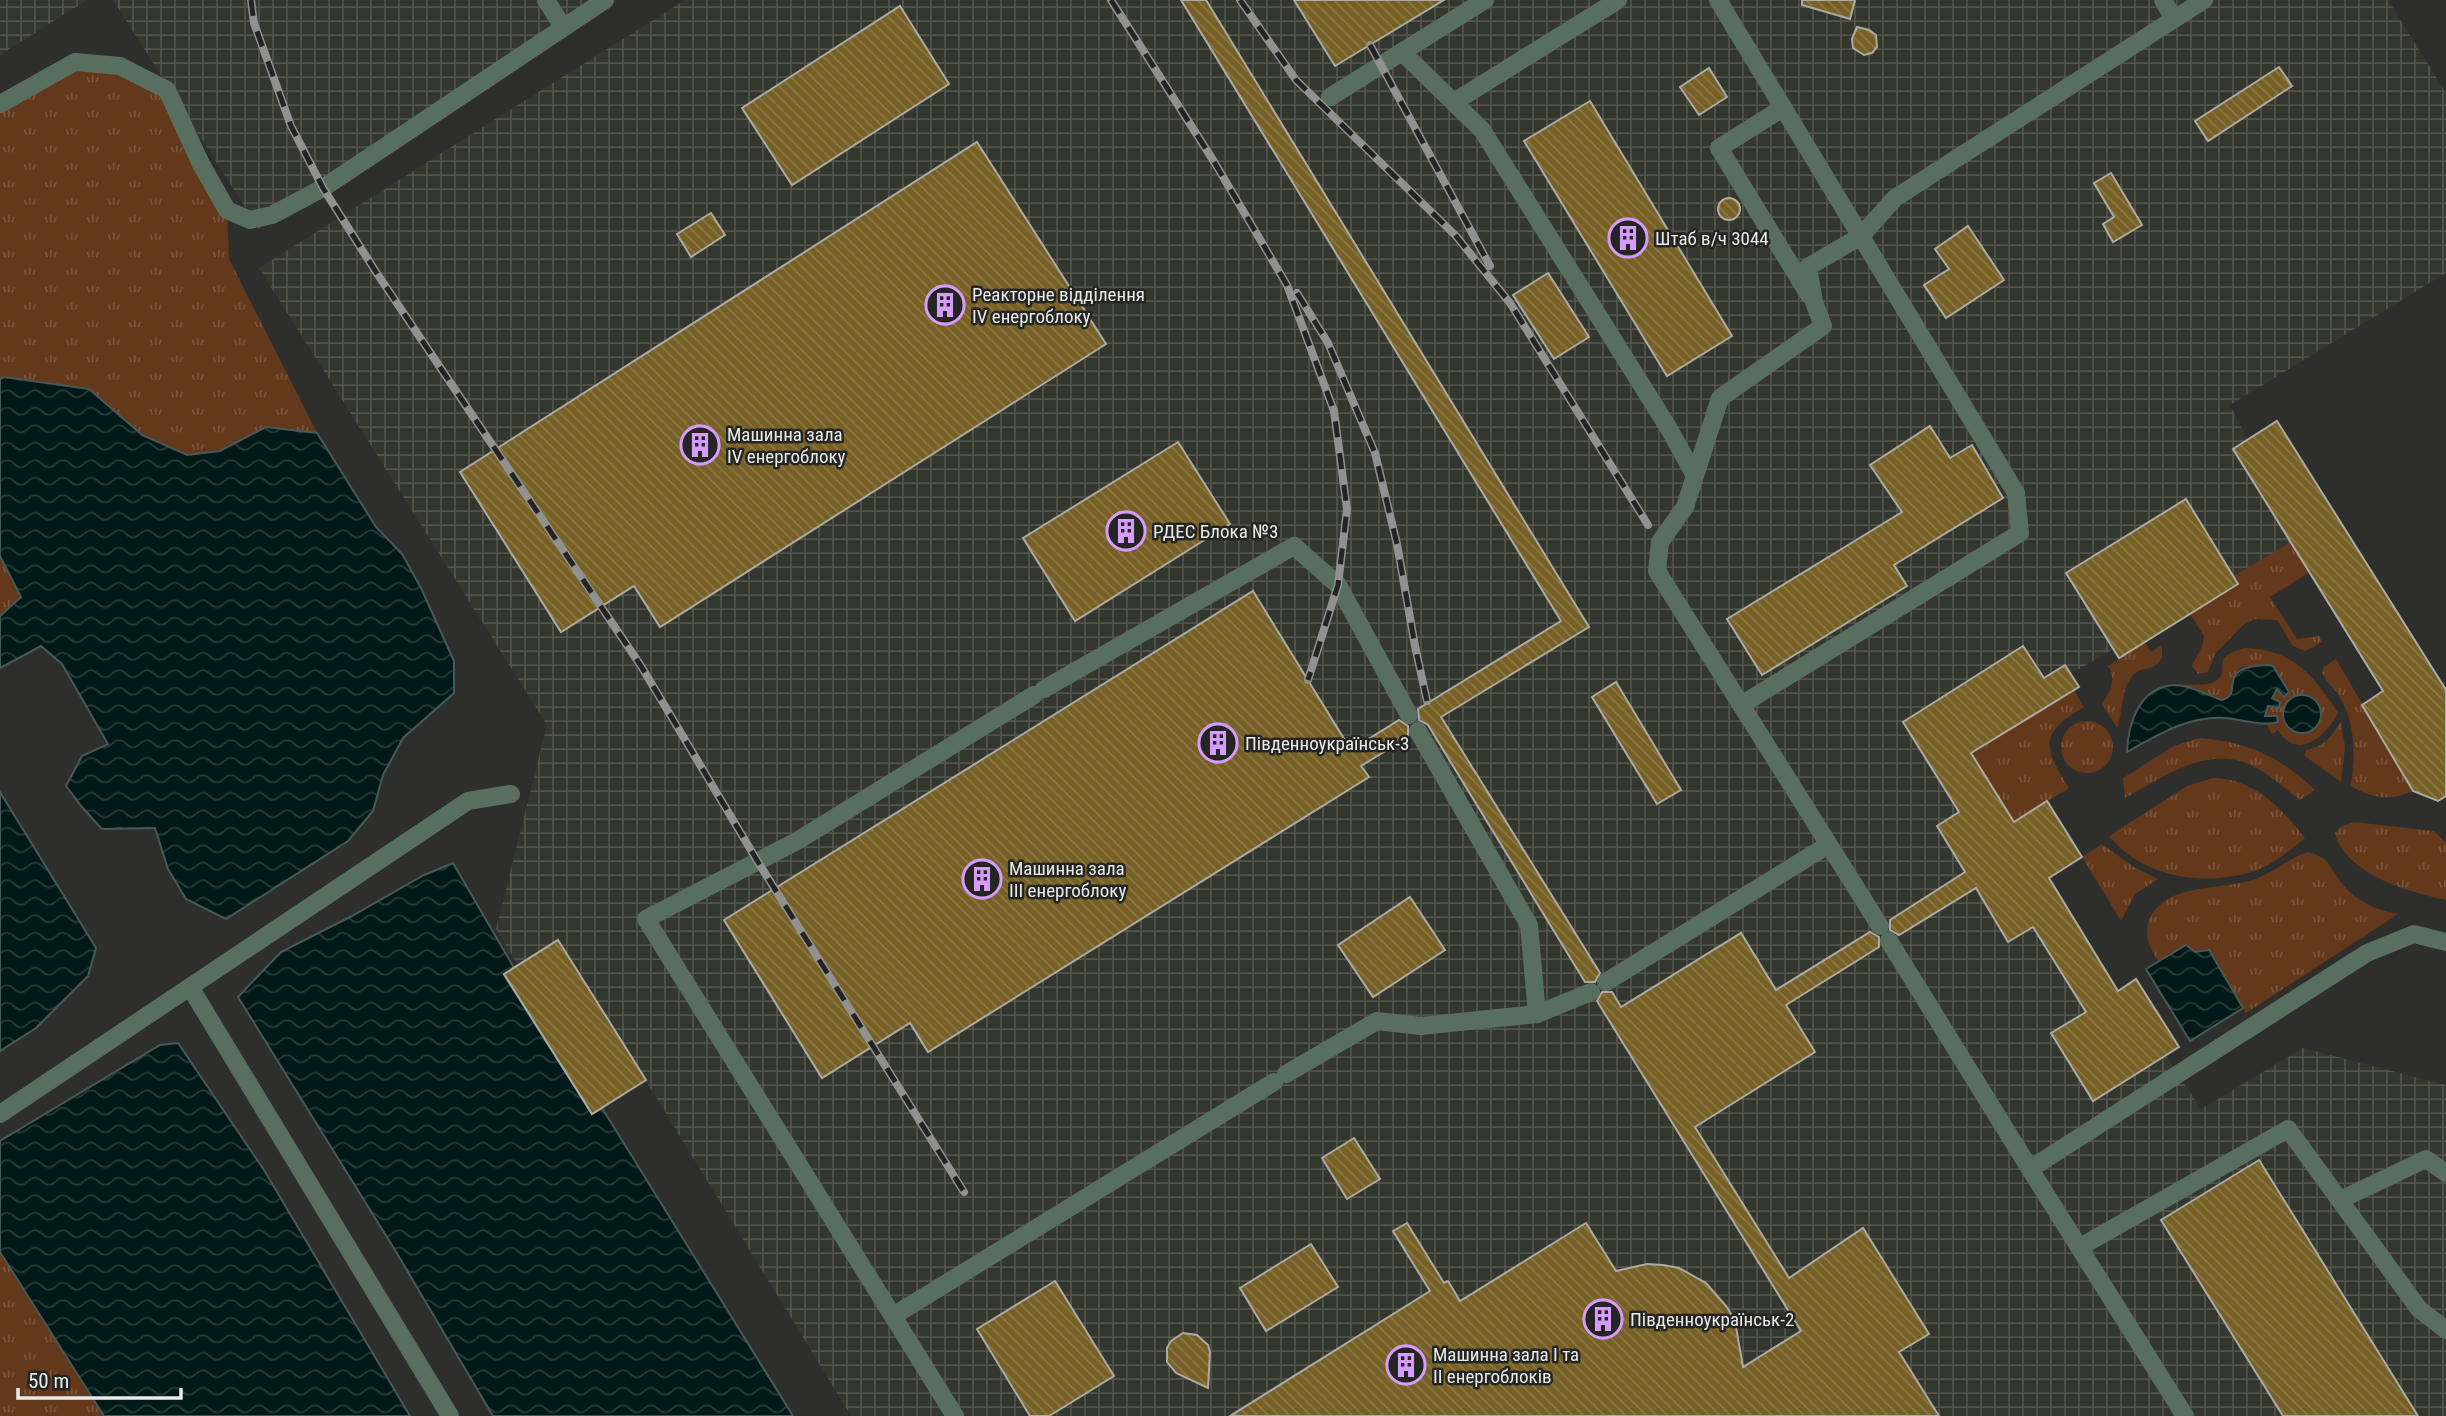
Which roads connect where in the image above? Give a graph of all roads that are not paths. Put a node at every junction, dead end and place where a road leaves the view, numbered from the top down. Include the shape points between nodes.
1 (546, 0) edge
2 (605, 0) edge
3 (1485, 0) edge
4 (1618, 0) edge
5 (1718, 0) edge
6 (2163, 0) edge
7 (2204, 0) edge
8 (2174, 19) junction
9 (563, 27) junction
10 (1402, 52) junction
11 (1330, 97) dead end
12 (1454, 102) junction
13 (0, 104) edge
14 (1783, 108) junction
15 (1861, 236) junction
16 (1814, 302) junction
17 (1694, 474) junction
18 (1741, 705) junction
19 (1409, 715) dead end
20 (1418, 731) dead end
21 (511, 794) dead end
22 (1828, 845) junction
23 (2446, 942) edge
24 (190, 987) junction
25 (1537, 1014) junction
26 (0, 1114) edge
27 (2031, 1169) junction
28 (2446, 1173) edge
29 (2340, 1200) junction
30 (2080, 1247) junction
31 (893, 1317) junction
32 (2446, 1330) edge
33 (450, 1416) edge
34 (955, 1416) edge
35 (2185, 1416) edge

1 - 9 street
2 - 9 street
3 - 10 street
4 - 12 street
5 - 14 street
6 - 8 street
7 - 8 street
8 - 15 street via 1895,198
9 - 13 street via 323,188 272,215 250,220 227,210 167,90 120,66 75,62
10 - 11 street
10 - 12 street
12 - 17 street via 1482,130
14 - 15 street
14 - 16 street via 1719,148
15 - 16 street via 1808,267
15 - 18 street via 2015,493 2020,533
16 - 17 street via 1823,326 1720,398
17 - 18 street via 1685,507 1660,542 1657,571
18 - 22 street
19 - 31 street via 1338,585 1294,546 1039,692 797,841 646,919
20 - 25 street via 1529,926
21 - 24 street via 468,801
22 - 25 street via 1598,987
22 - 27 street
23 - 27 street via 2414,934 2367,953
24 - 26 street
24 - 33 street
25 - 31 street via 1421,1026 1377,1021
27 - 30 street
28 - 29 street via 2426,1159
29 - 30 street via 2288,1129
29 - 32 street via 2419,1309
30 - 35 street
31 - 34 street

